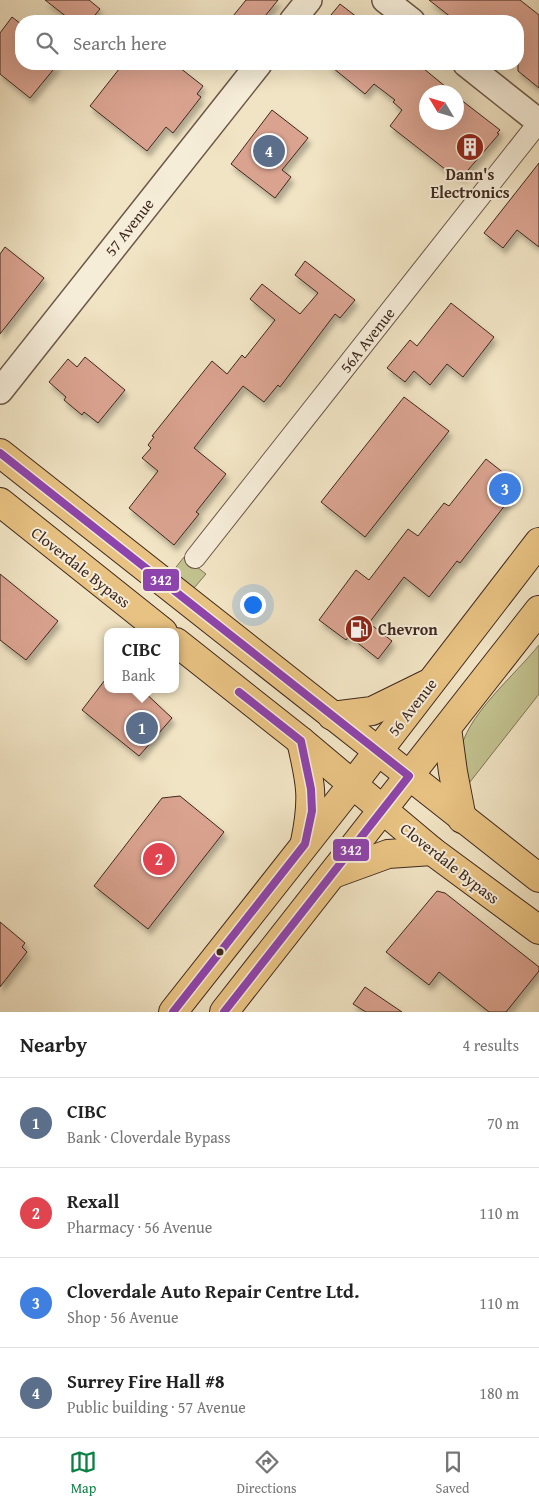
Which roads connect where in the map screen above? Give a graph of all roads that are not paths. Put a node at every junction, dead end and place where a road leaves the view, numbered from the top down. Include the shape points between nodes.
1 (309, 0) edge
2 (385, 0) edge
3 (297, 15) edge
4 (404, 15) edge
5 (254, 70) edge
6 (474, 70) edge
7 (539, 122) edge
8 (0, 391) edge
9 (0, 453) edge
10 (0, 502) edge
11 (539, 542) edge
12 (195, 558) dead end
13 (539, 610) edge
14 (158, 628) edge
15 (179, 644) edge
16 (433, 681) junction
17 (332, 716) junction
18 (447, 728) junction
19 (301, 741) junction
20 (378, 752) junction
21 (409, 776) junction
22 (352, 785) junction
23 (382, 810) junction
24 (462, 819) junction
25 (305, 844) junction
26 (432, 851) junction
27 (332, 875) junction
28 (539, 878) edge
29 (539, 930) edge
30 (173, 1012) edge
31 (224, 1012) edge

1 - 3 street
2 - 4 street
5 - 8 street, 57 Avenue
6 - 7 street
7 - 12 street, 56A Avenue
9 - 17 highway
10 - 14 highway, Cloverdale Bypass
11 - 16 highway, 56 Avenue
13 - 18 highway
15 - 19 highway, Cloverdale Bypass
16 - 17 highway via 372,711
16 - 20 highway, 56 Avenue
17 - 20 highway
18 - 21 highway
18 - 24 highway
19 - 22 highway, Cloverdale Bypass
19 - 25 highway via 312,811
20 - 21 highway
20 - 22 highway, 56 Avenue
21 - 23 highway
21 - 24 highway
22 - 23 highway, Cloverdale Bypass
22 - 25 highway, 56 Avenue
23 - 26 highway, Cloverdale Bypass
23 - 27 highway
24 - 28 highway
25 - 30 highway, 56 Avenue
26 - 27 highway via 388,854
26 - 29 highway, Cloverdale Bypass
27 - 31 highway

